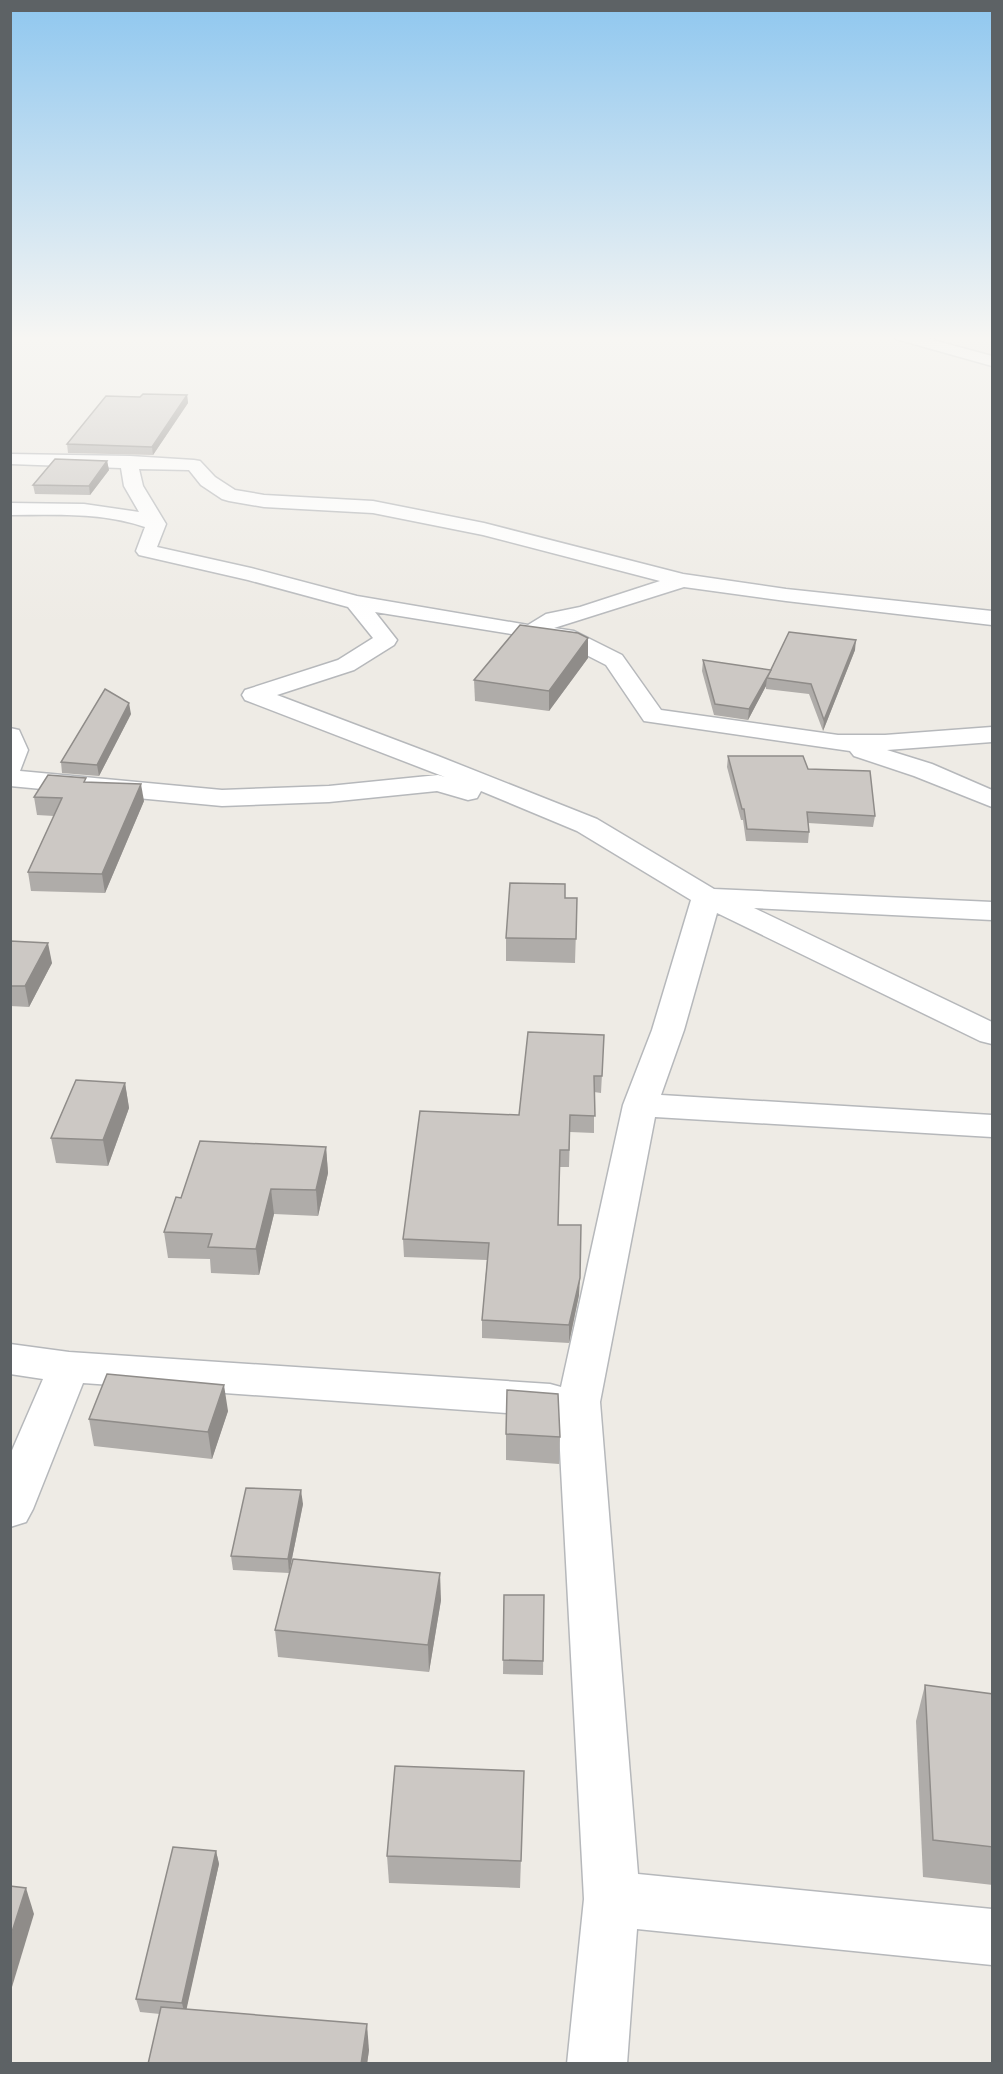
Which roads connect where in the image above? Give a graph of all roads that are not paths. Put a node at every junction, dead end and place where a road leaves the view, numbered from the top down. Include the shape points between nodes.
1 (10, 459) edge
2 (130, 461) junction
3 (10, 509) edge
4 (156, 524) junction
5 (683, 580) junction
6 (356, 602) junction
7 (993, 618) edge
8 (532, 632) junction
9 (993, 734) edge
10 (10, 735) edge
11 (838, 743) junction
12 (10, 766) edge
13 (10, 778) edge
14 (993, 799) edge
15 (587, 825) junction
16 (707, 897) junction
17 (993, 912) edge
18 (993, 1034) edge
19 (640, 1106) junction
20 (993, 1126) edge
21 (10, 1359) edge
22 (69, 1367) junction
23 (579, 1402) junction
24 (10, 1509) edge
25 (612, 1899) junction
26 (993, 1937) edge
27 (597, 2064) edge

1 - 2 street
2 - 4 street via 132,487
2 - 5 street via 194,465 208,481 229,495 264,501 373,507 484,529
3 - 4 street via 84,510 129,515
4 - 6 street via 146,551
5 - 7 street
5 - 8 street via 554,619
6 - 8 street
6 - 15 street via 386,640 346,665 254,695
8 - 11 street via 566,636 614,660 652,716
9 - 11 street
10 - 12 street via 15,750
11 - 14 street via 923,770
13 - 15 street via 222,798 329,794 438,783
15 - 16 street
16 - 17 street
16 - 18 street
16 - 19 street via 668,1030
19 - 20 street
19 - 23 street
21 - 22 street
22 - 23 street
22 - 24 street
23 - 25 street
25 - 26 street
25 - 27 street

